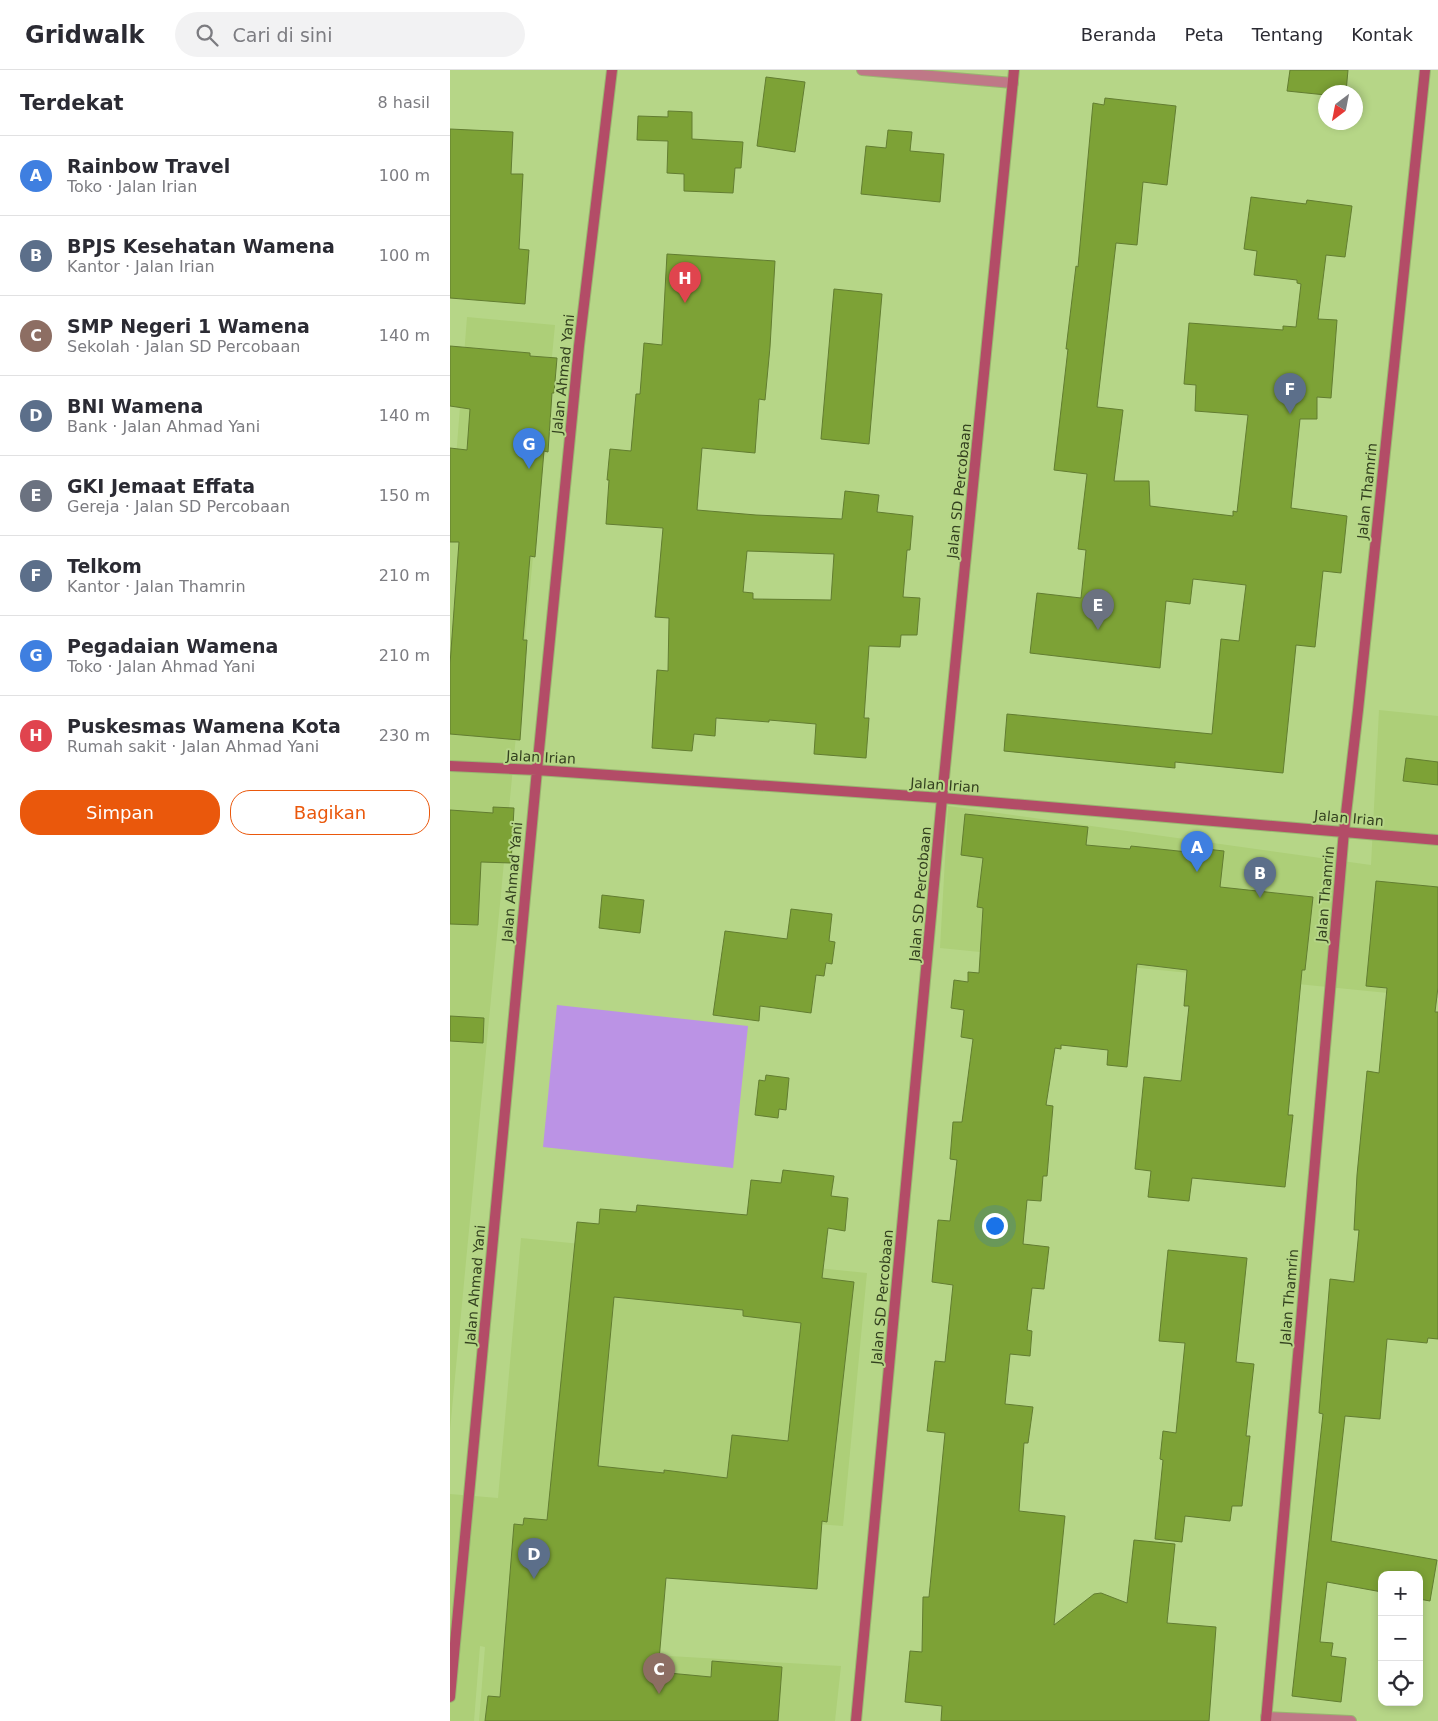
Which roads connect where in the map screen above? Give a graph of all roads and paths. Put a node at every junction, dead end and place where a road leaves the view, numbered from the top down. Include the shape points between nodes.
1 (612, 70) edge
2 (862, 70) edge
3 (1014, 70) edge
4 (1425, 70) edge
5 (1013, 83) junction
6 (450, 766) edge
7 (537, 770) junction
8 (942, 798) junction
9 (1344, 831) junction
10 (1438, 840) edge
11 (450, 1697) edge
12 (1266, 1719) edge
13 (856, 1721) edge
14 (1351, 1721) edge

1 - 7 street, Jalan Ahmad Yani via 579,346
2 - 5 street
3 - 5 street, Jalan SD Percobaan
4 - 9 street, Jalan Thamrin
5 - 8 street, Jalan SD Percobaan
6 - 7 street, Jalan Irian
7 - 8 street, Jalan Irian
7 - 11 street, Jalan Ahmad Yani
8 - 9 street, Jalan Irian
8 - 13 street, Jalan SD Percobaan
9 - 10 street, Jalan Irian
9 - 12 street, Jalan Thamrin
12 - 14 street

